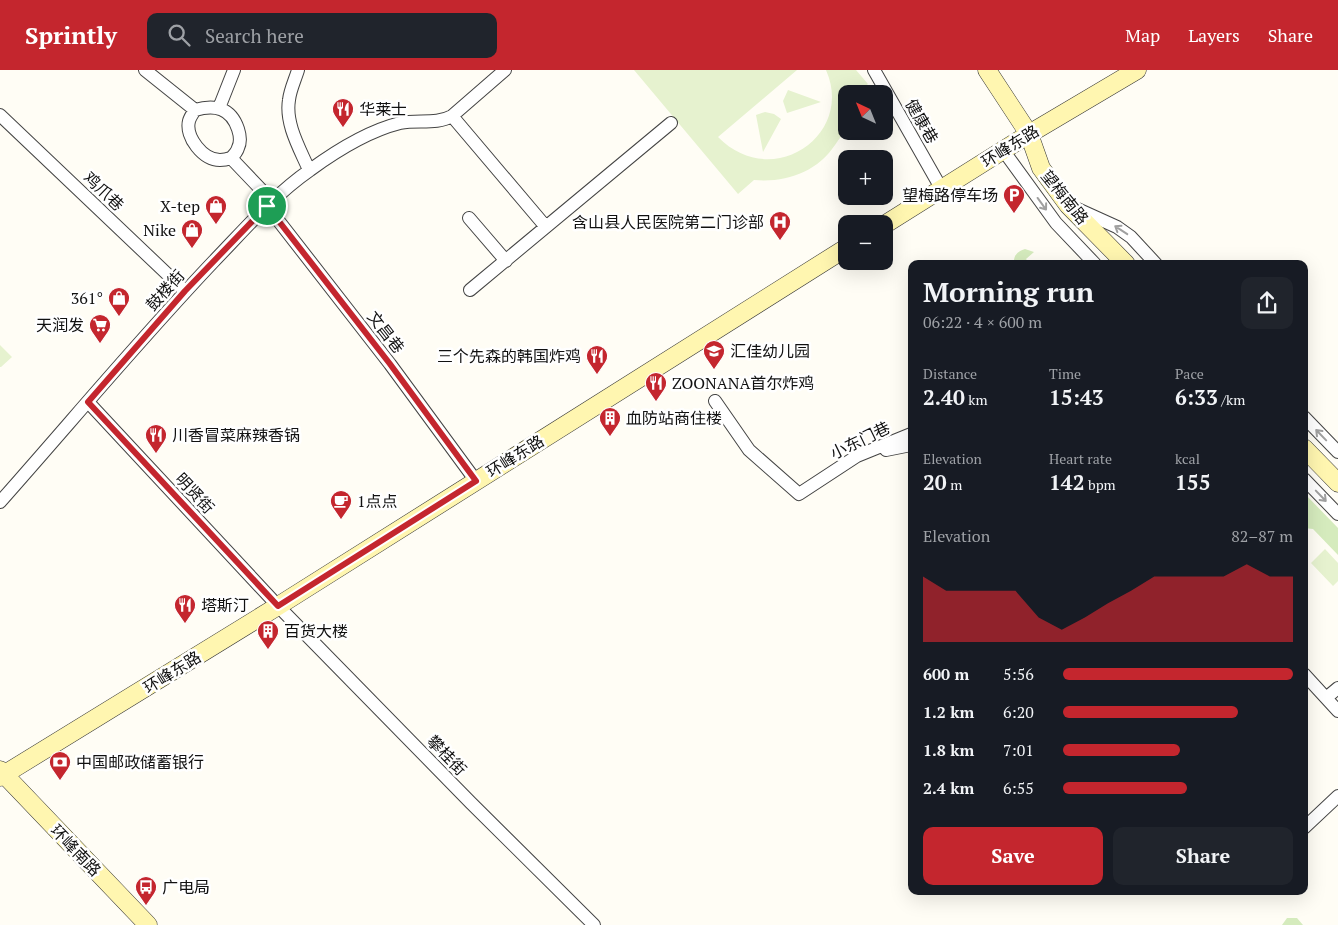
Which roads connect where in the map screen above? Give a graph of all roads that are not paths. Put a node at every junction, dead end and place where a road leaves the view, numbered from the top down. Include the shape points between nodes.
1 (145, 70) edge
2 (234, 70) edge
3 (298, 70) edge
4 (505, 70) edge
5 (874, 70) edge
6 (987, 70) edge
7 (1137, 70) edge
8 (219, 108) junction
9 (195, 110) junction
10 (0, 115) edge
11 (452, 116) junction
12 (671, 123) dead end
13 (1030, 134) junction
14 (1003, 150) junction
15 (232, 158) junction
16 (309, 170) junction
17 (941, 188) junction
18 (269, 204) junction
19 (1068, 205) junction
20 (469, 218) dead end
21 (893, 218) edge
22 (546, 227) junction
23 (838, 253) edge
24 (1091, 260) edge
25 (1122, 260) edge
26 (1152, 260) edge
27 (506, 261) junction
28 (470, 290) dead end
29 (185, 291) junction
30 (715, 401) dead end
31 (88, 402) junction
32 (1308, 421) edge
33 (908, 435) edge
34 (908, 447) edge
35 (1308, 452) edge
36 (1338, 452) edge
37 (856, 456) junction
38 (476, 481) junction
39 (1308, 483) edge
40 (1338, 483) edge
41 (0, 502) edge
42 (1338, 514) edge
43 (278, 606) junction
44 (1308, 678) edge
45 (1338, 688) edge
46 (1326, 698) junction
47 (1338, 711) edge
48 (1, 774) edge
49 (1338, 796) edge
50 (1308, 824) edge
51 (148, 925) edge
52 (594, 925) edge

1 - 9 street
2 - 8 street
3 - 16 street via 288,100 289,112 293,132
4 - 11 street
5 - 17 street, 健康巷
6 - 13 main road, 望梅南路
7 - 13 main road, 环峰东路
8 - 9 street via 207,106
8 - 15 street via 236,123 240,136 239,148
9 - 15 street via 189,121 194,144 218,160
10 - 29 street, 鸡爪巷
11 - 16 street, 鼓楼街 via 436,122 414,120 380,130
11 - 22 street
12 - 22 street
13 - 14 main road, 环峰东路
13 - 19 main road, 望梅南路 via 1041,168
14 - 17 main road, 环峰东路
14 -> 24 street via 1056,223
15 - 18 street, 文昌巷
16 - 18 street, 鼓楼街
17 - 21 main road, 环峰东路
18 - 29 street, 鼓楼街
18 - 38 street, 文昌巷
19 - 25 main road, 望梅南路
26 -> 19 street via 1117,227
20 - 27 street
22 - 27 street
23 - 38 main road, 环峰东路
27 - 28 street
29 - 31 street, 鼓楼街
30 - 37 street, 小东门巷 via 749,450 799,494
31 - 41 street, 鼓楼街
31 - 43 street, 明贤街
36 -> 32 street
33 - 37 street, 小东门巷
34 - 37 street
35 - 40 main road
38 - 43 main road, 环峰东路
39 -> 42 street
43 - 48 main road, 环峰东路
43 - 52 street, 攀桂街
44 - 46 street
45 - 46 street
46 - 47 street
48 - 51 main road, 环峰南路
49 - 50 street

